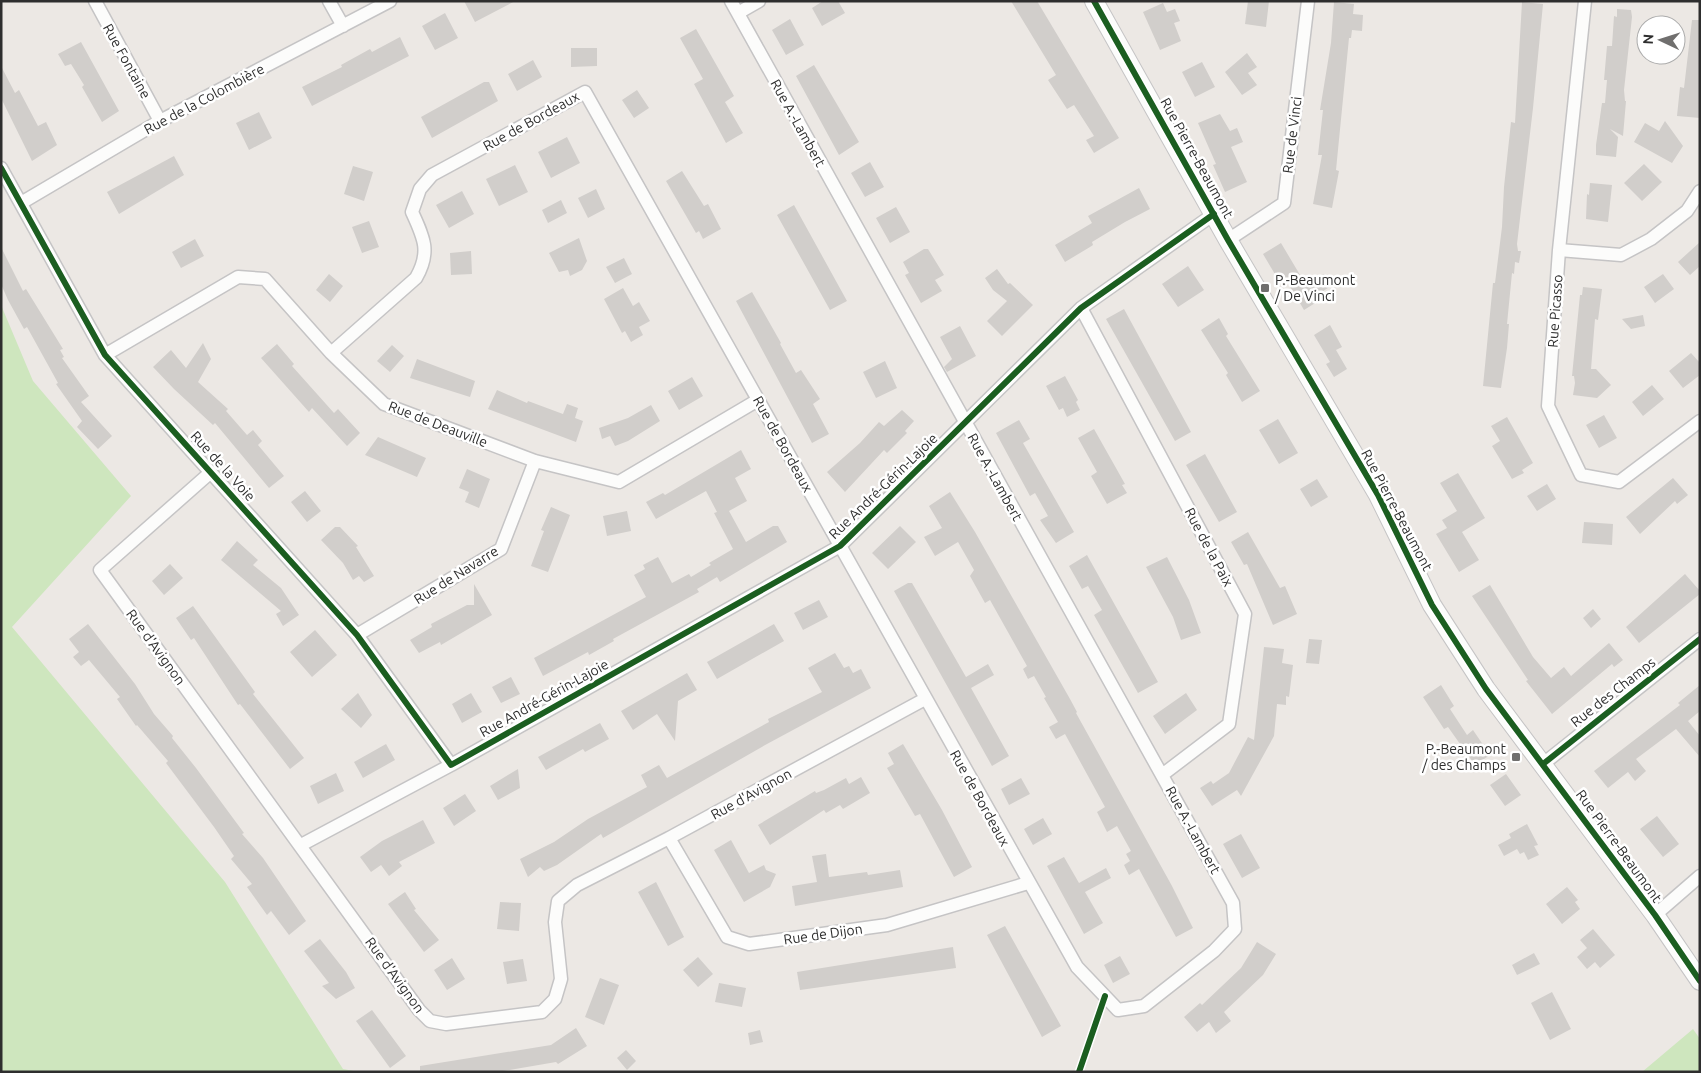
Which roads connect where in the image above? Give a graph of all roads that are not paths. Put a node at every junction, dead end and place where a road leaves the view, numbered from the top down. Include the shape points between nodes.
1 (95, 1) edge
2 (329, 1) edge
3 (390, 1) edge
4 (731, 1) edge
5 (759, 1) edge
6 (1094, 1) edge
7 (1308, 1) edge
8 (1585, 1) edge
9 (738, 13) junction
10 (343, 26) junction
11 (160, 121) junction
12 (1, 168) edge
13 (1700, 191) edge
14 (20, 203) junction
15 (1214, 214) junction
16 (1228, 240) junction
17 (1559, 250) junction
18 (1081, 308) junction
19 (331, 353) junction
20 (105, 355) junction
21 (758, 400) junction
22 (1700, 421) edge
23 (965, 423) junction
24 (534, 461) junction
25 (211, 472) junction
26 (840, 546) junction
27 (357, 635) junction
28 (1700, 639) edge
29 (925, 699) junction
30 (1543, 764) junction
31 (451, 765) junction
32 (1162, 775) junction
33 (669, 838) junction
34 (301, 845) junction
35 (1700, 876) edge
36 (1028, 883) junction
37 (1655, 915) junction
38 (1234, 929) joint
39 (1700, 981) edge

1 - 11 street, Rue Fontaine
2 - 10 street
3 - 10 street, Rue de la Colombière
4 - 9 street, Rue A.-Lambert
5 - 9 street
6 - 15 main road, Rue Pierre-Beaumont
7 - 16 street, Rue de Vinci via 1284,203
8 - 17 street, Rue Picasso
9 - 23 street, Rue A.-Lambert
10 - 11 street, Rue de la Colombière
11 - 14 street, Rue de la Colombière
12 - 14 street, Rue de la Voie
13 - 17 street via 1687,211 1650,239 1621,255
14 - 20 street, Rue de la Voie
15 - 16 main road, Rue Pierre-Beaumont
15 - 18 street, Rue André-Gérin-Lajoie
16 - 30 main road, Rue Pierre-Beaumont via 1378,495 1432,605 1486,689
17 - 22 street, Rue Picasso via 1548,406 1580,475 1619,482
18 - 23 street, Rue André-Gérin-Lajoie
18 - 32 street, Rue de la Paix via 1245,614 1228,724
19 - 20 street, Rue de Deauville via 265,279 238,277
19 - 21 street, Rue de Bordeaux via 416,278 425,262 422,235 412,212 420,188 432,175 585,92
19 - 24 street, Rue de Deauville via 384,404
20 - 25 street, Rue de la Voie
21 - 24 street, Rue de Deauville via 619,482
21 - 26 street, Rue de Bordeaux
23 - 26 street, Rue André-Gérin-Lajoie
23 - 32 street, Rue A.-Lambert
24 - 27 street, Rue de Navarre via 501,549
25 - 27 street, Rue de la Voie
25 - 34 street, Rue d'Avignon via 100,570
26 - 29 street, Rue de Bordeaux
26 - 31 street, Rue André-Gérin-Lajoie
27 - 31 street, Rue de la Voie
28 - 30 street, Rue des Champs
29 - 33 street, Rue d'Avignon
29 - 36 street, Rue de Bordeaux
30 - 37 main road, Rue Pierre-Beaumont
31 - 34 street, Rue André-Gérin-Lajoie
32 - 38 street, Rue A.-Lambert via 1233,903
33 - 34 street, Rue d'Avignon via 578,885 558,902 555,922 561,979 555,999 542,1012 446,1024 430,1021 419,1010
33 - 36 street, Rue de Dijon via 727,937 749,944 887,925
35 - 37 street
36 - 38 street, Rue de Bordeaux via 1076,967 1118,1010 1144,1006 1214,950
37 - 39 main road, Rue Pierre-Beaumont

